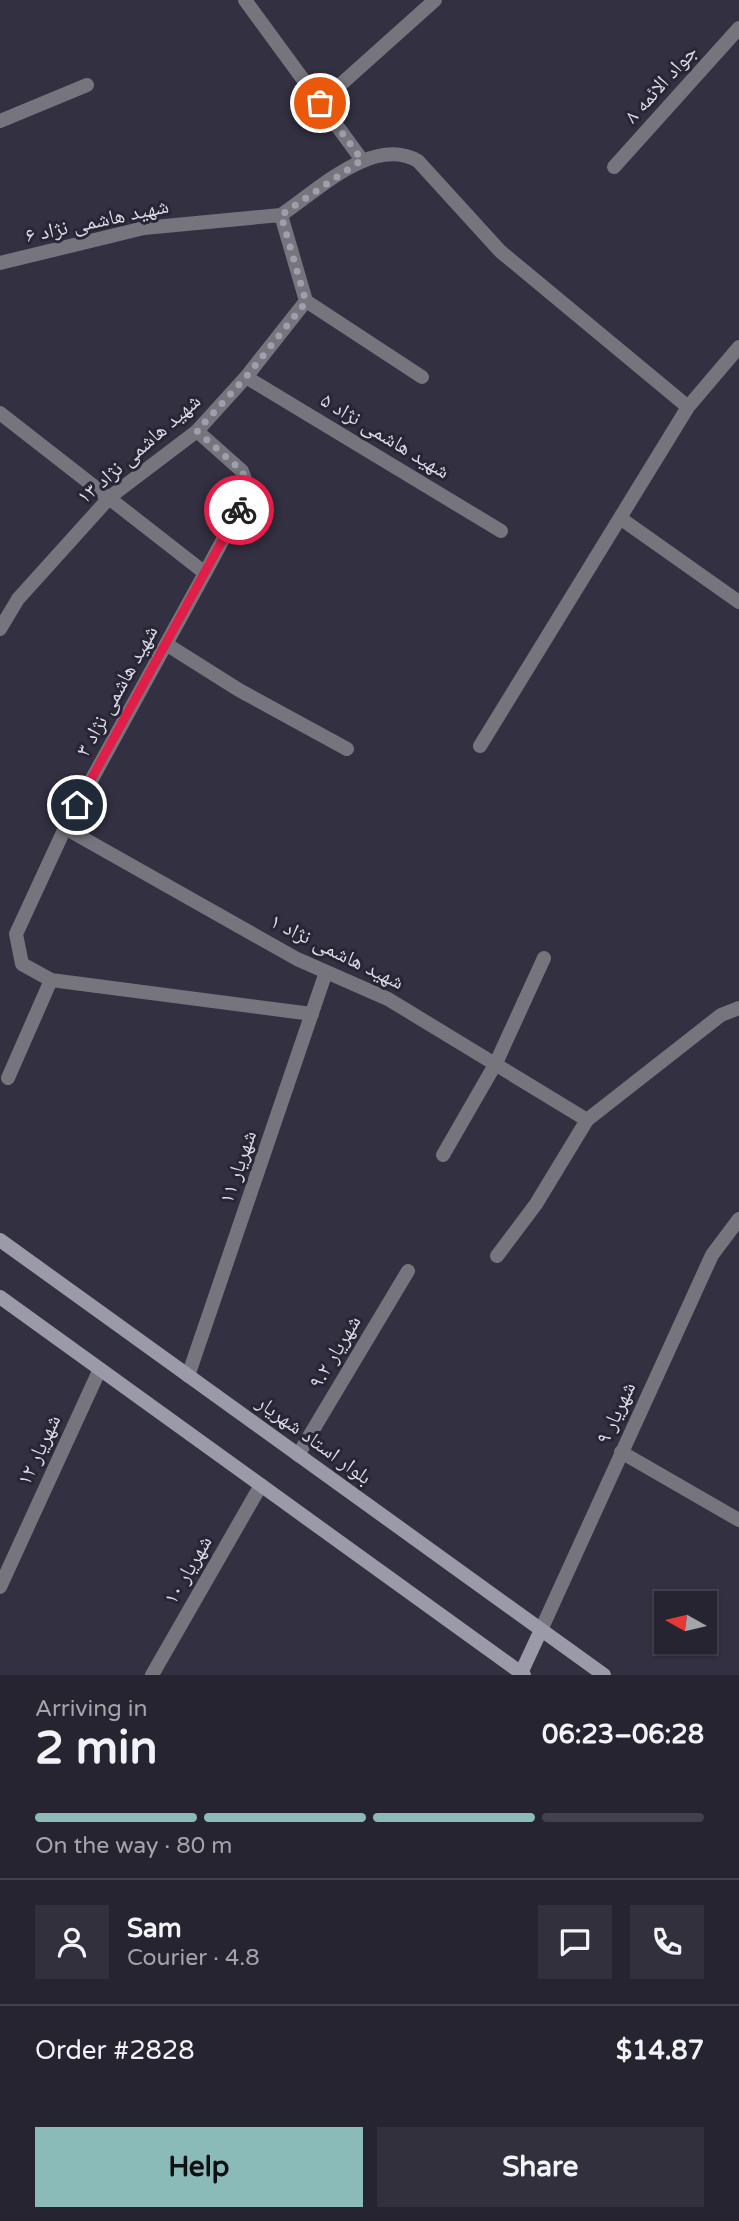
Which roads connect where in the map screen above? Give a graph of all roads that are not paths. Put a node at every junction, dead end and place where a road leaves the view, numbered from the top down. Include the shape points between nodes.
1 (245, 0) edge
2 (435, 0) edge
3 (739, 28) edge
4 (87, 85) dead end
5 (320, 103) junction
6 (0, 121) edge
7 (362, 160) junction
8 (614, 167) dead end
9 (281, 215) junction
10 (0, 263) edge
11 (306, 302) junction
12 (739, 347) edge
13 (246, 377) junction
14 (422, 377) dead end
15 (688, 407) junction
16 (0, 413) edge
17 (197, 431) junction
18 (110, 497) junction
19 (620, 518) junction
20 (501, 531) dead end
21 (205, 573) junction
22 (739, 602) edge
23 (0, 629) edge
24 (166, 644) junction
25 (480, 746) dead end
26 (347, 749) dead end
27 (65, 828) junction
28 (544, 958) dead end
29 (326, 972) junction
30 (51, 980) junction
31 (739, 1008) edge
32 (312, 1014) junction
33 (496, 1063) junction
34 (8, 1078) dead end
35 (587, 1120) junction
36 (443, 1155) dead end
37 (739, 1219) edge
38 (0, 1240) edge
39 (497, 1256) dead end
40 (408, 1271) dead end
41 (0, 1297) edge
42 (100, 1369) junction
43 (188, 1376) junction
44 (621, 1452) junction
45 (298, 1455) junction
46 (261, 1485) junction
47 (739, 1520) edge
48 (0, 1587) edge
49 (541, 1630) junction
50 (522, 1674) edge
51 (152, 1675) edge
52 (604, 1675) edge

1 - 5 street
2 - 5 street
3 - 8 street, جواد الائمه ۸
4 - 6 street
5 - 7 street
7 - 9 street
7 - 15 street via 405,153 418,161 500,251
9 - 10 street, شهید هاشمی نژاد ۶ via 144,228
9 - 11 street
11 - 13 street, شهید هاشمی نژاد ۱۳
11 - 14 street
12 - 15 street
13 - 17 street, شهید هاشمی نژاد ۱۳
13 - 20 street, شهید هاشمی نژاد ۵
15 - 19 street
16 - 18 street
17 - 18 street, شهید هاشمی نژاد ۱۳
17 - 21 street, شهید هاشمی نژاد ۳ via 242,471 247,485 241,506
18 - 21 street
18 - 23 street, شهید هاشمی نژاد ۱۳ via 18,599
19 - 22 street
19 - 25 street
21 - 24 street, شهید هاشمی نژاد ۳
24 - 26 street
24 - 27 street, شهید هاشمی نژاد ۳
27 - 29 street, شهید هاشمی نژاد ۱
27 - 30 street, شهید هاشمی نژاد ۳ via 16,934 22,964
28 - 33 street
29 - 32 street, شهریار ۱۱
29 - 33 street, شهید هاشمی نژاد ۱ via 388,999
30 - 32 street
30 - 34 street
31 - 35 street via 721,1015
32 - 43 street, شهریار ۱۱
33 - 35 street, شهید هاشمی نژاد ۱
33 - 36 street
35 - 39 street via 537,1204
37 - 44 street, شهریار ۹ via 712,1255
38 - 43 main road, بلوار استاد شهریار
40 - 45 street, شهریار ۹.۲
41 - 42 main road
42 - 46 main road
42 - 48 street, شهریار ۱۲
43 - 45 main road, بلوار استاد شهریار
44 - 47 street
44 - 49 street, شهریار ۹
45 - 49 main road, بلوار استاد شهریار
46 - 50 main road
46 - 51 street, شهریار ۱۰
49 - 50 main road
49 - 52 main road, بلوار استاد شهریار

